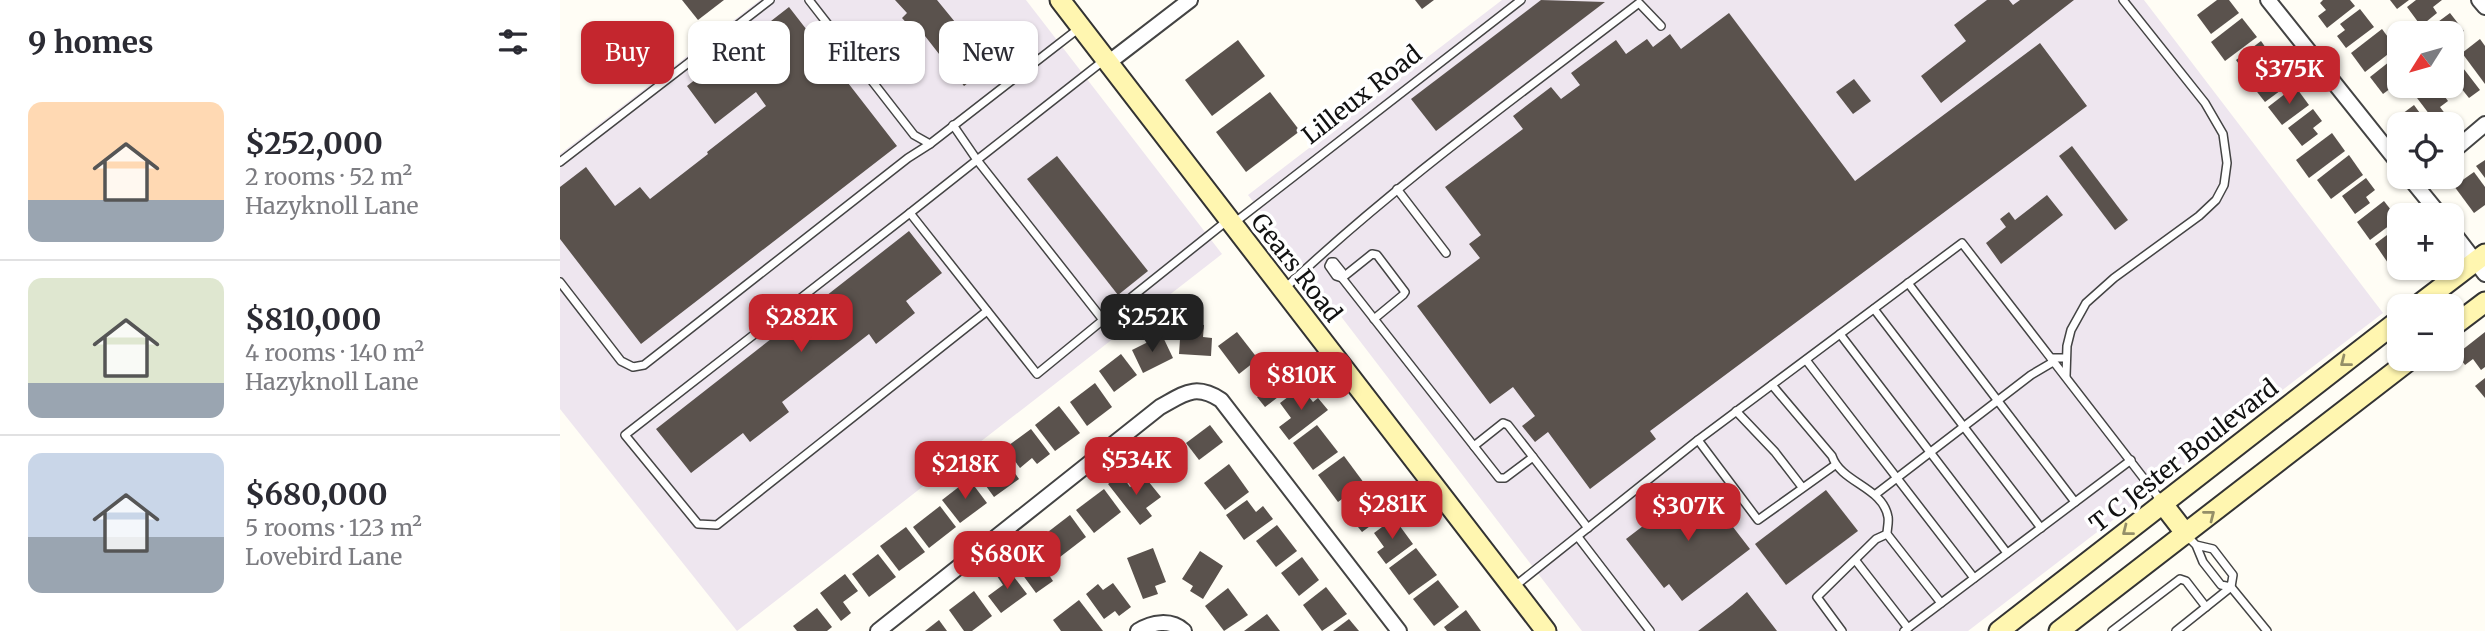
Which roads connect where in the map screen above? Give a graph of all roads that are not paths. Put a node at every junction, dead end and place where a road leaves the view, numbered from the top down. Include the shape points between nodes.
1 (770, 0) edge
2 (809, 0) edge
3 (1190, 0) edge
4 (1521, 0) edge
5 (2123, 0) edge
6 (2268, 0) edge
7 (2479, 0) edge
8 (1066, 4) edge
9 (2485, 8) edge
10 (1661, 26) dead end
11 (1080, 27) junction
12 (1107, 61) junction
13 (2485, 124) edge
14 (953, 125) junction
15 (2464, 142) edge
16 (930, 144) junction
17 (2387, 149) edge
18 (977, 160) junction
19 (560, 162) edge
20 (1397, 189) junction
21 (909, 214) junction
22 (1230, 222) junction
23 (2464, 244) edge
24 (1323, 252) junction
25 (1446, 253) dead end
26 (2482, 263) edge
27 (1342, 278) junction
28 (560, 282) edge
29 (1908, 283) junction
30 (1283, 290) junction
31 (2435, 294) edge
32 (2485, 302) edge
33 (1874, 309) junction
34 (987, 311) junction
35 (2464, 318) edge
36 (1374, 319) junction
37 (1103, 320) junction
38 (2387, 329) edge
39 (1840, 334) junction
40 (2051, 358) junction
41 (2066, 358) junction
42 (1805, 360) junction
43 (2396, 371) edge
44 (2066, 377) junction
45 (1772, 385) junction
46 (1998, 400) junction
47 (1736, 411) junction
48 (1964, 425) junction
49 (1698, 440) junction
50 (1474, 446) junction
51 (1930, 451) junction
52 (1533, 457) junction
53 (2131, 460) junction
54 (1835, 465) junction
55 (1898, 477) junction
56 (1802, 487) junction
57 (1875, 494) junction
58 (2075, 502) junction
59 (2162, 503) junction
60 (1588, 528) junction
61 (2041, 528) junction
62 (1887, 534) junction
63 (1578, 537) junction
64 (2191, 540) junction
65 (2007, 553) junction
66 (1856, 561) junction
67 (1974, 578) junction
68 (2231, 587) junction
69 (1513, 588) junction
70 (1941, 603) junction
71 (2206, 607) junction
72 (1906, 630) edge
73 (878, 631) edge
74 (1138, 631) edge
75 (1184, 631) edge
76 (1399, 631) edge
77 (1546, 631) edge
78 (1650, 631) edge
79 (1842, 631) edge
80 (1999, 631) edge
81 (2059, 631) edge
82 (2112, 631) edge
83 (2176, 631) edge
84 (2267, 631) edge

1 - 19 lane
2 - 16 lane via 914,135
3 - 12 street
4 - 22 lane, Lilleux Road
5 - 41 lane via 2205,103 2223,134 2224,185 2199,216 2086,303 2071,330
6 - 17 street
7 - 9 street
8 - 11 main road, Gears Road
10 - 20 lane via 1639,3
11 - 12 main road, Gears Road
11 - 14 lane
12 - 18 lane
12 - 22 main road, Gears Road
13 - 15 street
14 - 16 lane
14 - 18 lane
16 - 28 lane via 644,365 633,367 621,360
18 - 21 lane
18 - 37 lane
20 - 24 lane
20 - 25 lane
21 - 34 lane
21 - 34 lane via 625,435 698,524 717,525
22 - 30 main road, Gears Road
22 - 37 lane, Lilleux Road
23 - 26 street
24 - 27 lane via 1342,272
24 - 30 lane
26 - 31 main road
27 - 36 lane
27 - 36 lane via 1372,254 1377,256 1405,292
29 - 33 lane
29 - 40 lane via 1962,243
29 - 46 lane
30 - 69 main road, Gears Road
32 - 35 main road
33 - 39 lane
33 - 48 lane
34 - 37 lane, Lilleux Road via 1037,374
36 - 50 lane
38 -> 59 main road, T C Jester Boulevard
39 - 42 lane
39 - 51 lane
40 - 41 lane
40 - 44 lane
40 - 46 lane via 2053,362
41 - 44 lane
42 - 45 lane
42 - 55 lane
64 -> 43 main road
44 - 53 lane
45 - 47 lane
45 - 54 lane
46 - 48 lane
46 - 58 lane
47 - 49 lane
47 - 56 lane
48 - 51 lane
48 - 61 lane
49 - 56 lane via 1758,520
49 - 60 lane
50 - 52 lane via 1499,478
50 - 52 lane via 1503,423
51 - 55 lane
51 - 65 lane
52 - 60 lane
53 - 58 lane
53 - 59 lane
54 - 56 lane
54 - 57 lane
55 - 57 lane
55 - 67 lane
57 - 62 lane via 1888,515
58 - 61 lane
59 - 64 main road
59 -> 80 main road, T C Jester Boulevard
60 - 63 lane
61 - 65 lane
62 - 66 lane
62 - 70 lane
63 - 69 lane
63 - 78 lane
64 - 68 lane via 2221,585
64 - 68 lane via 2213,549 2233,575
64 - 81 main road
65 - 67 lane
66 - 72 lane
66 - 79 lane via 1817,597
67 - 70 lane
68 - 71 lane
68 - 84 lane
69 - 77 main road, Gears Road
70 - 72 lane
71 - 82 lane via 2180,579
71 - 83 lane
73 - 76 street via 1160,407 1196,390 1221,400
74 - 75 street via 1165,622

